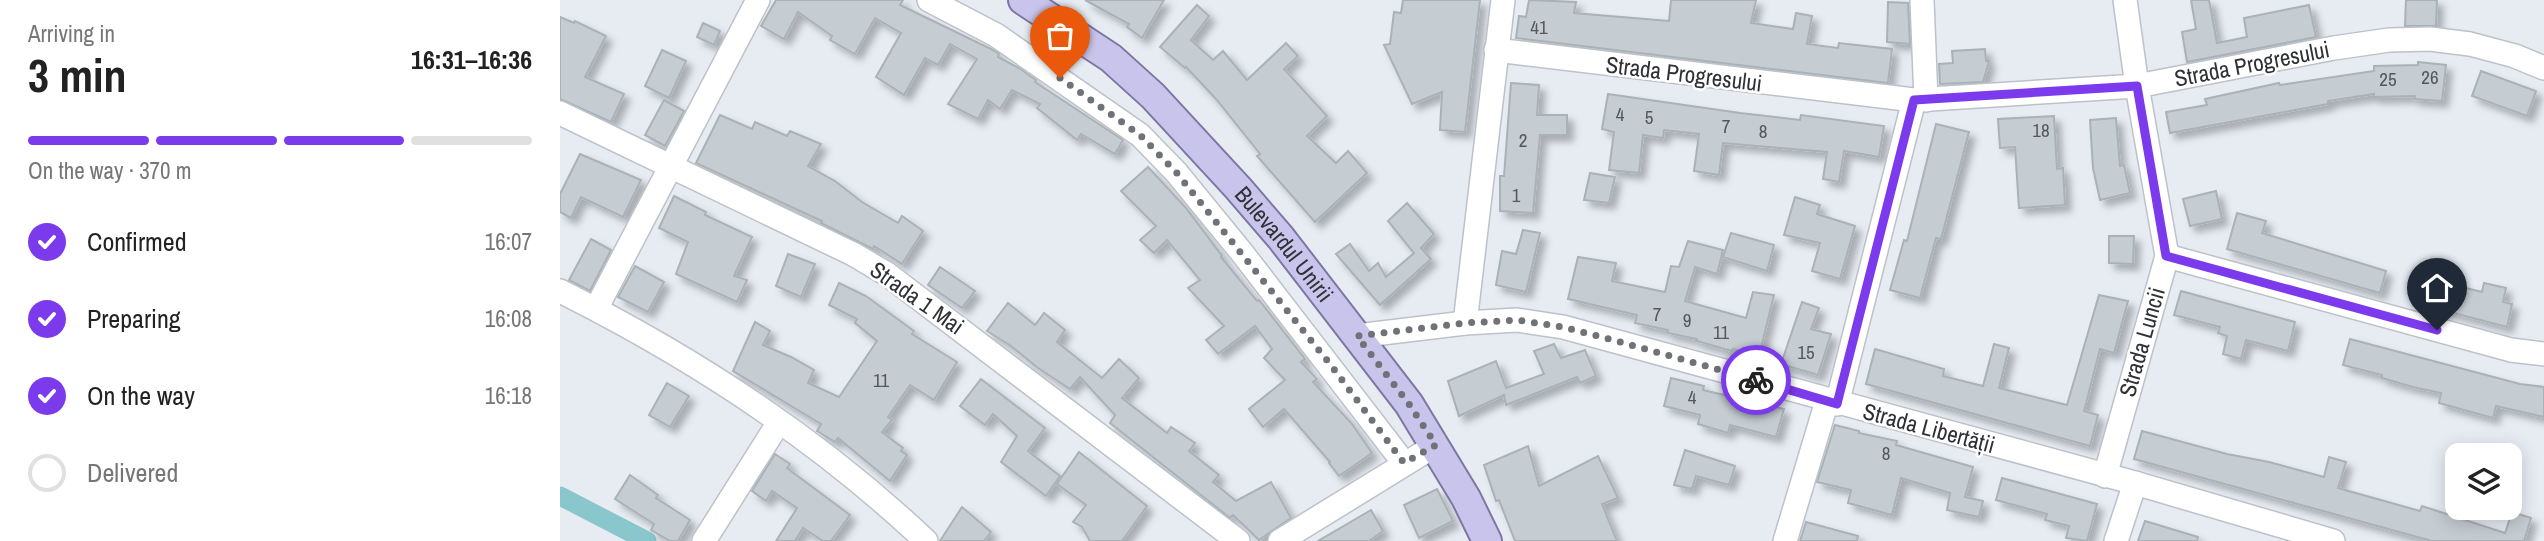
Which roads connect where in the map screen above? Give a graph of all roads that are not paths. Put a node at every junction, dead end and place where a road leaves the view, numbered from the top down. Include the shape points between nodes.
1 (758, 0) edge
2 (929, 0) edge
3 (1023, 0) edge
4 (1503, 0) edge
5 (1922, 0) edge
6 (2125, 0) edge
7 (1496, 50) junction
8 (2544, 68) edge
9 (2137, 86) junction
10 (1920, 100) junction
11 (560, 113) edge
12 (671, 166) junction
13 (2166, 256) junction
14 (560, 291) edge
15 (596, 309) junction
16 (1465, 323) junction
17 (1357, 336) junction
18 (2544, 354) edge
19 (1832, 402) junction
20 (779, 422) junction
21 (1436, 445) junction
22 (1404, 463) junction
23 (2105, 476) junction
24 (2135, 483) junction
25 (704, 541) edge
26 (926, 541) edge
27 (1238, 541) edge
28 (1280, 541) edge
29 (1487, 541) edge
30 (1785, 541) edge
31 (2116, 541) edge
32 (2333, 541) edge

1 - 12 street
2 - 22 street via 996,34 1140,135 1243,254
3 - 17 main road, Bulevardul Unirii via 1111,58 1153,96 1247,198
4 - 7 street
5 - 10 street
6 - 9 street, Strada Luncii
7 - 10 street, Strada Progresului
7 - 16 street
8 - 9 street, Strada Progresului via 2470,44 2389,40
9 - 10 street, Strada Progresului
9 - 13 street, Strada Luncii
10 - 19 street
11 - 12 street, Strada 1 Mai
12 - 15 street
12 - 27 street, Strada 1 Mai via 887,274
13 - 18 street via 2511,350
13 - 23 street, Strada Luncii
14 - 15 street
15 - 20 street via 721,382
16 - 17 street, Strada Libertății
16 - 19 street, Strada Libertății via 1517,320 1563,327
17 - 21 main road, Bulevardul Unirii
19 - 23 street, Strada Libertății
19 - 30 street
20 - 25 street
20 - 26 street via 844,468
21 - 22 street
21 - 29 main road, Bulevardul Unirii
22 - 28 street
23 - 24 street, Strada Libertății
24 - 31 street
24 - 32 street, Strada Libertății

